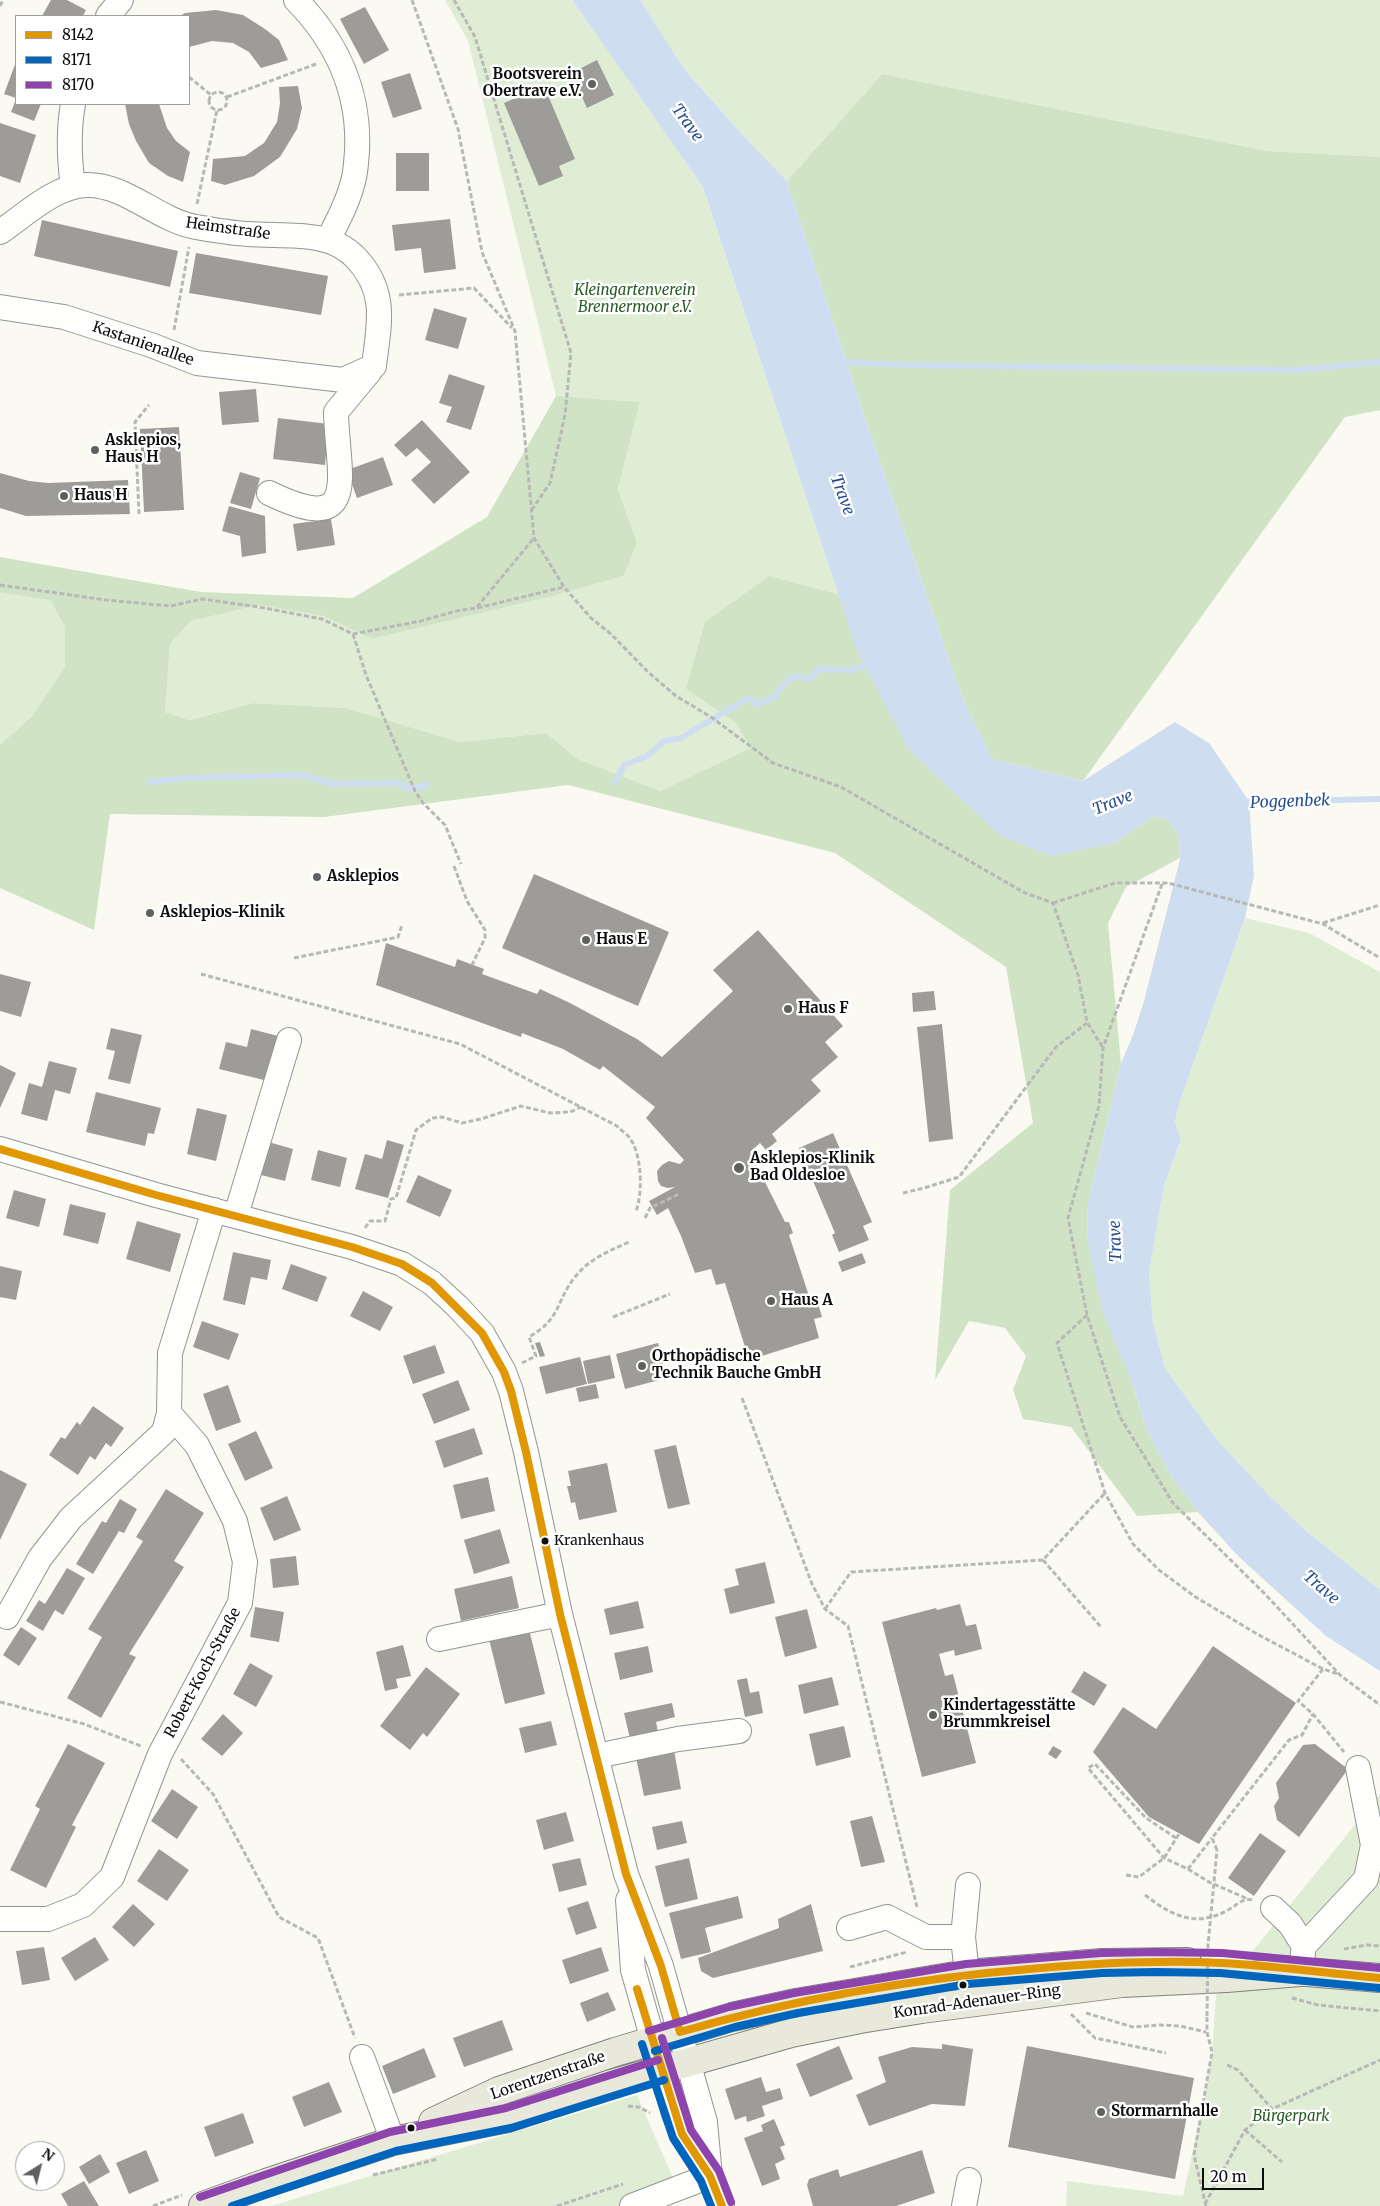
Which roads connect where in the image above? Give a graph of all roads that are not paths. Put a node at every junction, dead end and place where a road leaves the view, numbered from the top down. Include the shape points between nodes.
1 (120, 0) edge
2 (296, 0) edge
3 (109, 15) edge
4 (73, 105) edge
5 (73, 187) junction
6 (0, 232) edge
7 (328, 240) junction
8 (0, 307) edge
9 (374, 366) junction
10 (269, 493) dead end
11 (288, 1040) dead end
12 (0, 1149) edge
13 (225, 1212) junction
14 (169, 1413) junction
15 (560, 1614) junction
16 (7, 1617) dead end
17 (439, 1639) dead end
18 (740, 1731) dead end
19 (597, 1756) junction
20 (1358, 1768) road end
21 (626, 1874) junction
22 (968, 1885) dead end
23 (1274, 1908) road end
24 (0, 1919) edge
25 (849, 1928) dead end
26 (963, 1937) junction
27 (1304, 1946) junction
28 (1300, 1972) junction
29 (967, 1974) junction
30 (1380, 1978) edge
31 (970, 2002) junction
32 (680, 2032) junction
33 (652, 2041) junction
34 (362, 2057) road end
35 (688, 2061) junction
36 (661, 2070) junction
37 (393, 2141) junction
38 (710, 2176) junction
39 (969, 2180) dead end
40 (203, 2206) edge
41 (632, 2206) edge
42 (722, 2206) edge
43 (964, 2206) edge

1 - 3 street
2 - 7 street via 338,56 355,105 358,130 353,182 345,207
4 - 5 street via 69,155
5 - 6 street, Heimstraße via 50,198
5 - 7 street, Heimstraße via 110,189 192,226
7 - 9 street, Heimstraße via 355,256 371,278 378,297
8 - 9 street, Kastanienallee via 64,317 197,363 343,380
9 - 10 street via 336,412 341,486 336,499 331,505 319,509 295,504
11 - 13 street
12 - 13 street
13 - 14 street via 170,1353
13 - 15 street via 402,1264 432,1283 482,1333 504,1372 526,1452
14 - 16 street via 164,1432 71,1518 40,1558
14 - 24 street, Robert-Koch-Straße via 197,1445 236,1521 245,1562 240,1603 163,1749 112,1877 83,1905 48,1919
15 - 17 street
15 - 19 street
18 - 19 street via 678,1739
19 - 21 street
20 - 27 street via 1373,1845 1366,1879
21 - 32 street via 661,1966
21 - 33 street via 632,1970
22 - 26 street
23 - 27 street via 1290,1924
25 - 26 street via 887,1917 926,1937
26 - 29 street
27 - 28 street
28 - 29 main road, Konrad-Adenauer-Ring via 1221,1963 1102,1962
28 - 30 main road, Konrad-Adenauer-Ring
28 - 31 main road, Konrad-Adenauer-Ring via 1122,1983
29 - 31 street
29 - 32 main road, Konrad-Adenauer-Ring via 796,2003
31 - 35 main road, Konrad-Adenauer-Ring via 799,2031
32 - 33 main road, Lorentzenstraße
32 - 35 street
33 - 36 street
33 - 37 main road, Lorentzenstraße via 500,2091
34 - 37 street
35 - 36 main road, Lorentzenstraße
35 - 38 street via 706,2122
36 - 37 main road, Lorentzenstraße via 508,2118
36 - 38 street via 682,2134
37 - 40 main road, Lorentzenstraße
38 - 41 street
38 - 42 street
39 - 43 street

